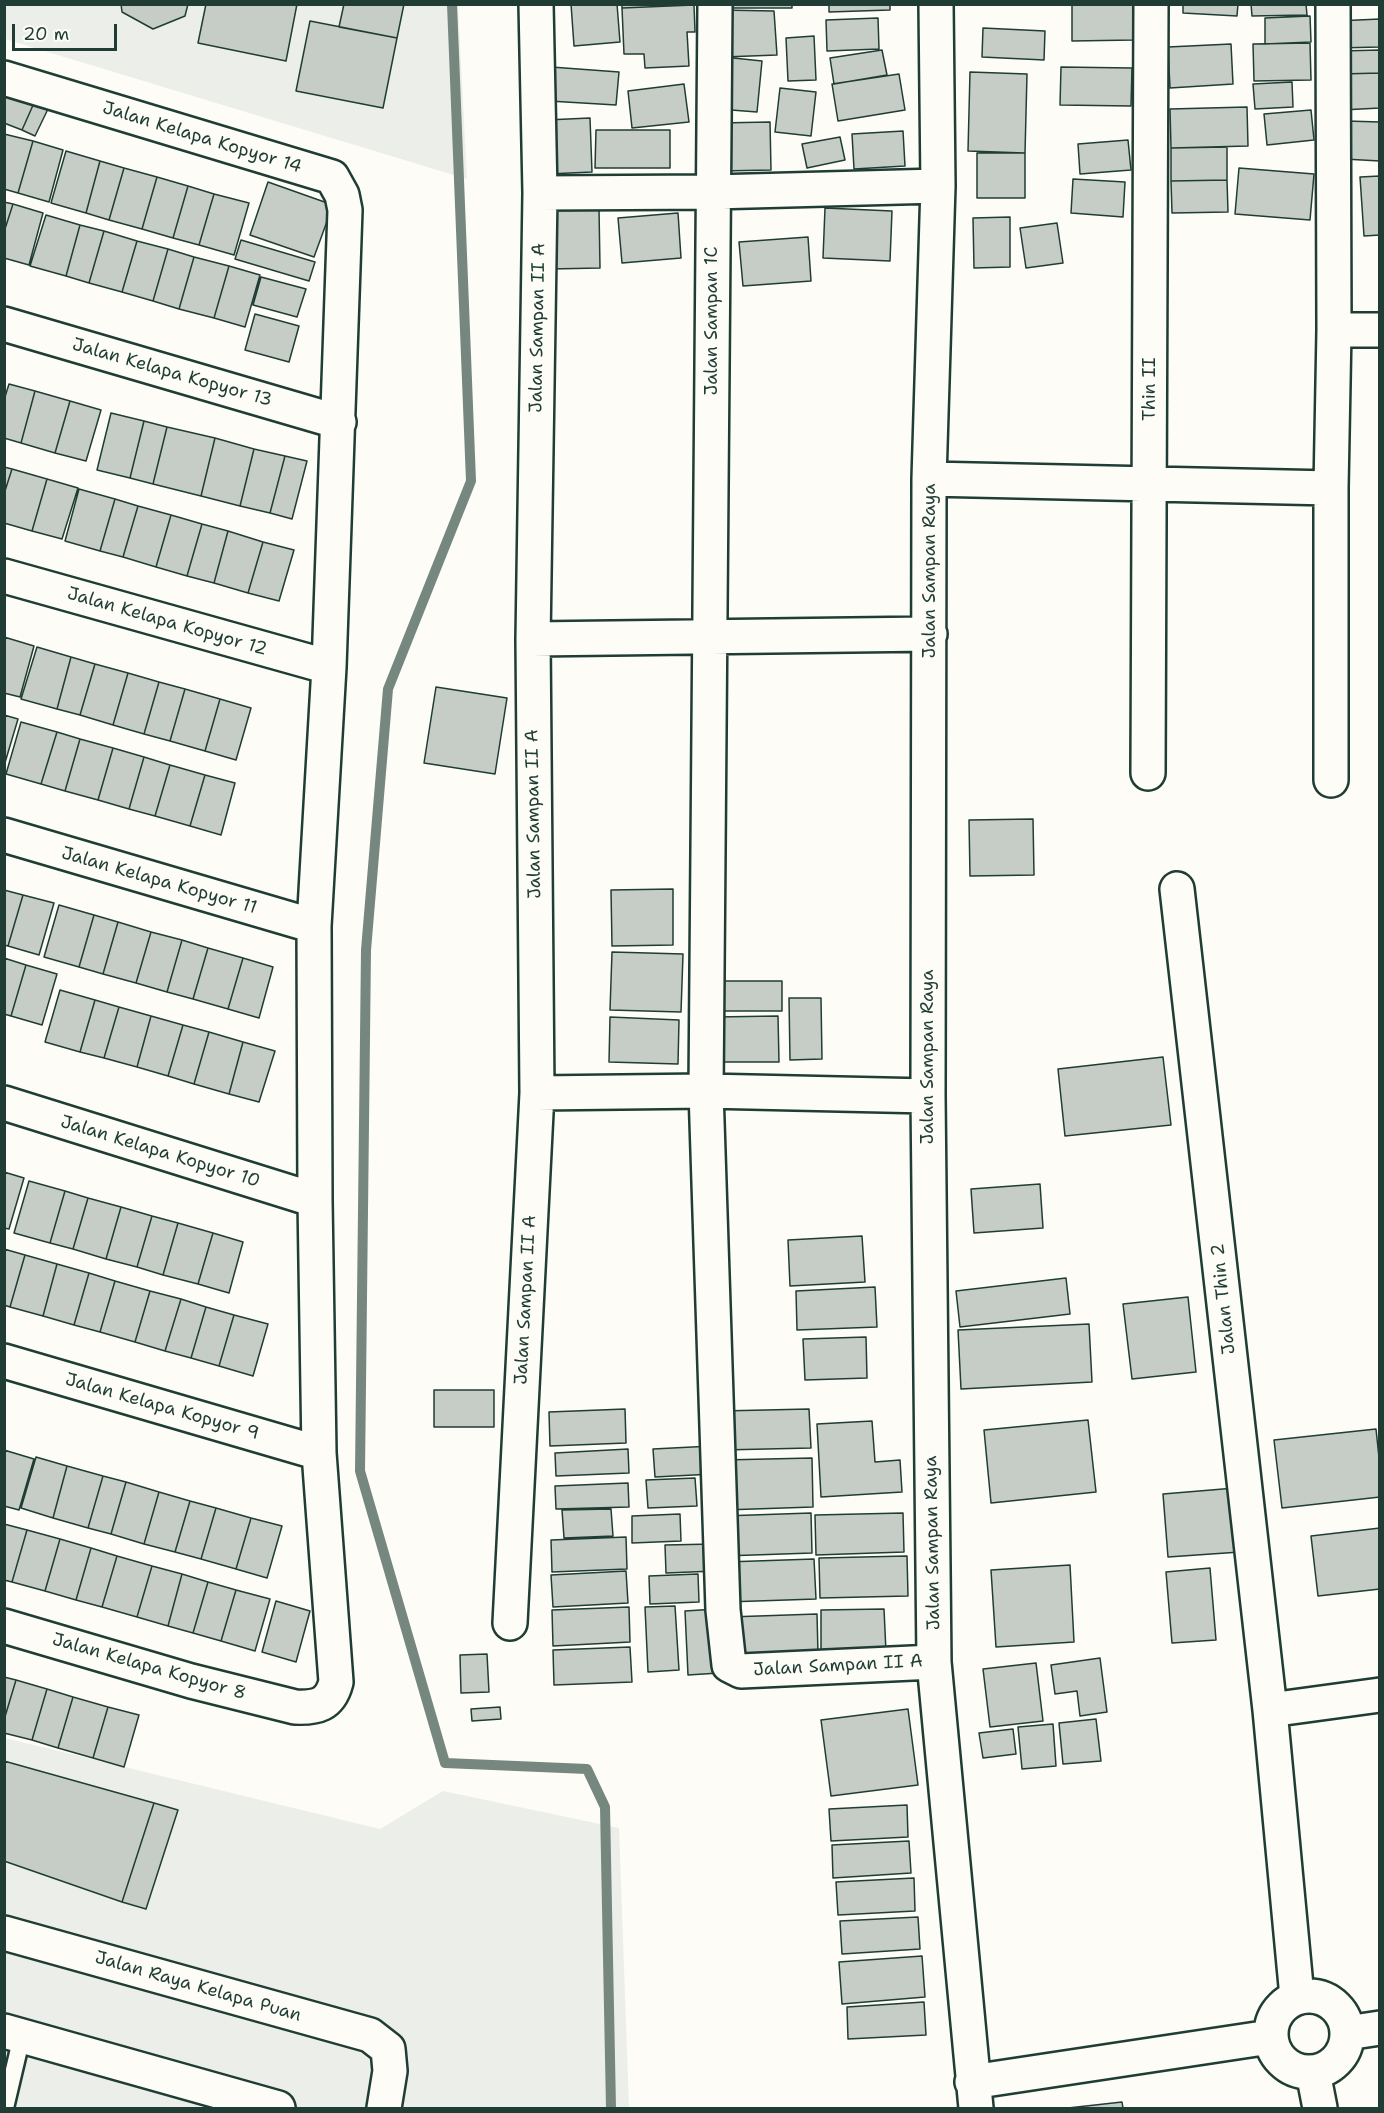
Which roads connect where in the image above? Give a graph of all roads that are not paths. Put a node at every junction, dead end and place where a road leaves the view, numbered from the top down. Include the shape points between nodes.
1 (536, 4) edge
2 (715, 4) edge
3 (936, 4) edge
4 (1151, 4) edge
5 (1333, 4) edge
6 (4, 78) edge
7 (938, 186) junction
8 (712, 192) junction
9 (540, 193) junction
10 (4, 324) edge
11 (1335, 330) junction
12 (1380, 330) edge
13 (339, 422) junction
14 (929, 479) junction
15 (1150, 483) junction
16 (1331, 488) junction
17 (4, 576) edge
18 (930, 634) junction
19 (710, 637) junction
20 (533, 639) junction
21 (329, 667) junction
22 (1148, 772) dead end
23 (1331, 780) dead end
24 (4, 836) edge
25 (1177, 889) dead end
26 (314, 926) junction
27 (706, 1091) junction
28 (537, 1093) junction
29 (928, 1096) junction
30 (4, 1103) edge
31 (315, 1200) junction
32 (4, 1361) edge
33 (319, 1453) junction
34 (510, 1623) dead end
35 (4, 1626) edge
36 (934, 1662) junction
37 (1380, 1695) edge
38 (1270, 1710) junction
39 (4, 1933) edge
40 (1297, 1997) junction
41 (1380, 2028) edge
42 (13, 2033) edge
43 (1347, 2033) junction
44 (1270, 2037) junction
45 (1313, 2072) junction
46 (974, 2095) edge
47 (5, 2103) edge
48 (278, 2109) edge
49 (384, 2109) edge
50 (1320, 2109) edge

1 - 9 street, Jalan Sampan II A
2 - 8 street, Jalan Sampan 1C
3 - 7 street, Jalan Sampan Raya
4 - 15 street, Thin II
5 - 11 street
6 - 13 street, Jalan Kelapa Kopyor 14 via 332,177 345,210
7 - 8 street
7 - 14 street, Jalan Sampan Raya
8 - 9 street
8 - 19 street, Jalan Sampan 1C
9 - 20 street, Jalan Sampan II A
10 - 13 street, Jalan Kelapa Kopyor 13
11 - 12 street
11 - 16 street
13 - 21 street
14 - 15 street
14 - 18 street, Jalan Sampan Raya
15 - 16 street
15 - 22 street, Thin II
16 - 23 street
17 - 21 street, Jalan Kelapa Kopyor 12
18 - 19 street
18 - 29 street, Jalan Sampan Raya
19 - 20 street
19 - 27 street, Jalan Sampan II A
20 - 28 street, Jalan Sampan II A
21 - 26 street
24 - 26 street, Jalan Kelapa Kopyor 11
25 - 38 street, Jalan Thin 2
26 - 31 street
27 - 28 street
27 - 29 street
27 - 36 street, Jalan Sampan II A via 723,1610 729,1665 741,1671
28 - 34 street, Jalan Sampan II A
29 - 36 street, Jalan Sampan Raya
30 - 31 street, Jalan Kelapa Kopyor 10
31 - 33 street
32 - 33 street, Jalan Kelapa Kopyor 9
33 - 35 street, Jalan Kelapa Kopyor 8 via 336,1682 333,1694 324,1703 295,1707
36 - 46 street, Jalan Sampan Raya
37 - 38 street
38 - 40 street, Jalan Thin 2
39 - 49 street, Jalan Raya Kelapa Puan via 370,2035 388,2049 390,2071
40 - 43 street via 1320,1997 1340,2010
40 - 44 street via 1277,2012
41 - 43 street
42 - 47 lane
42 - 48 street
43 - 45 street via 1346,2046 1338,2059
44 - 45 street via 1275,2052 1285,2063 1298,2071
44 - 46 street
45 - 50 street

